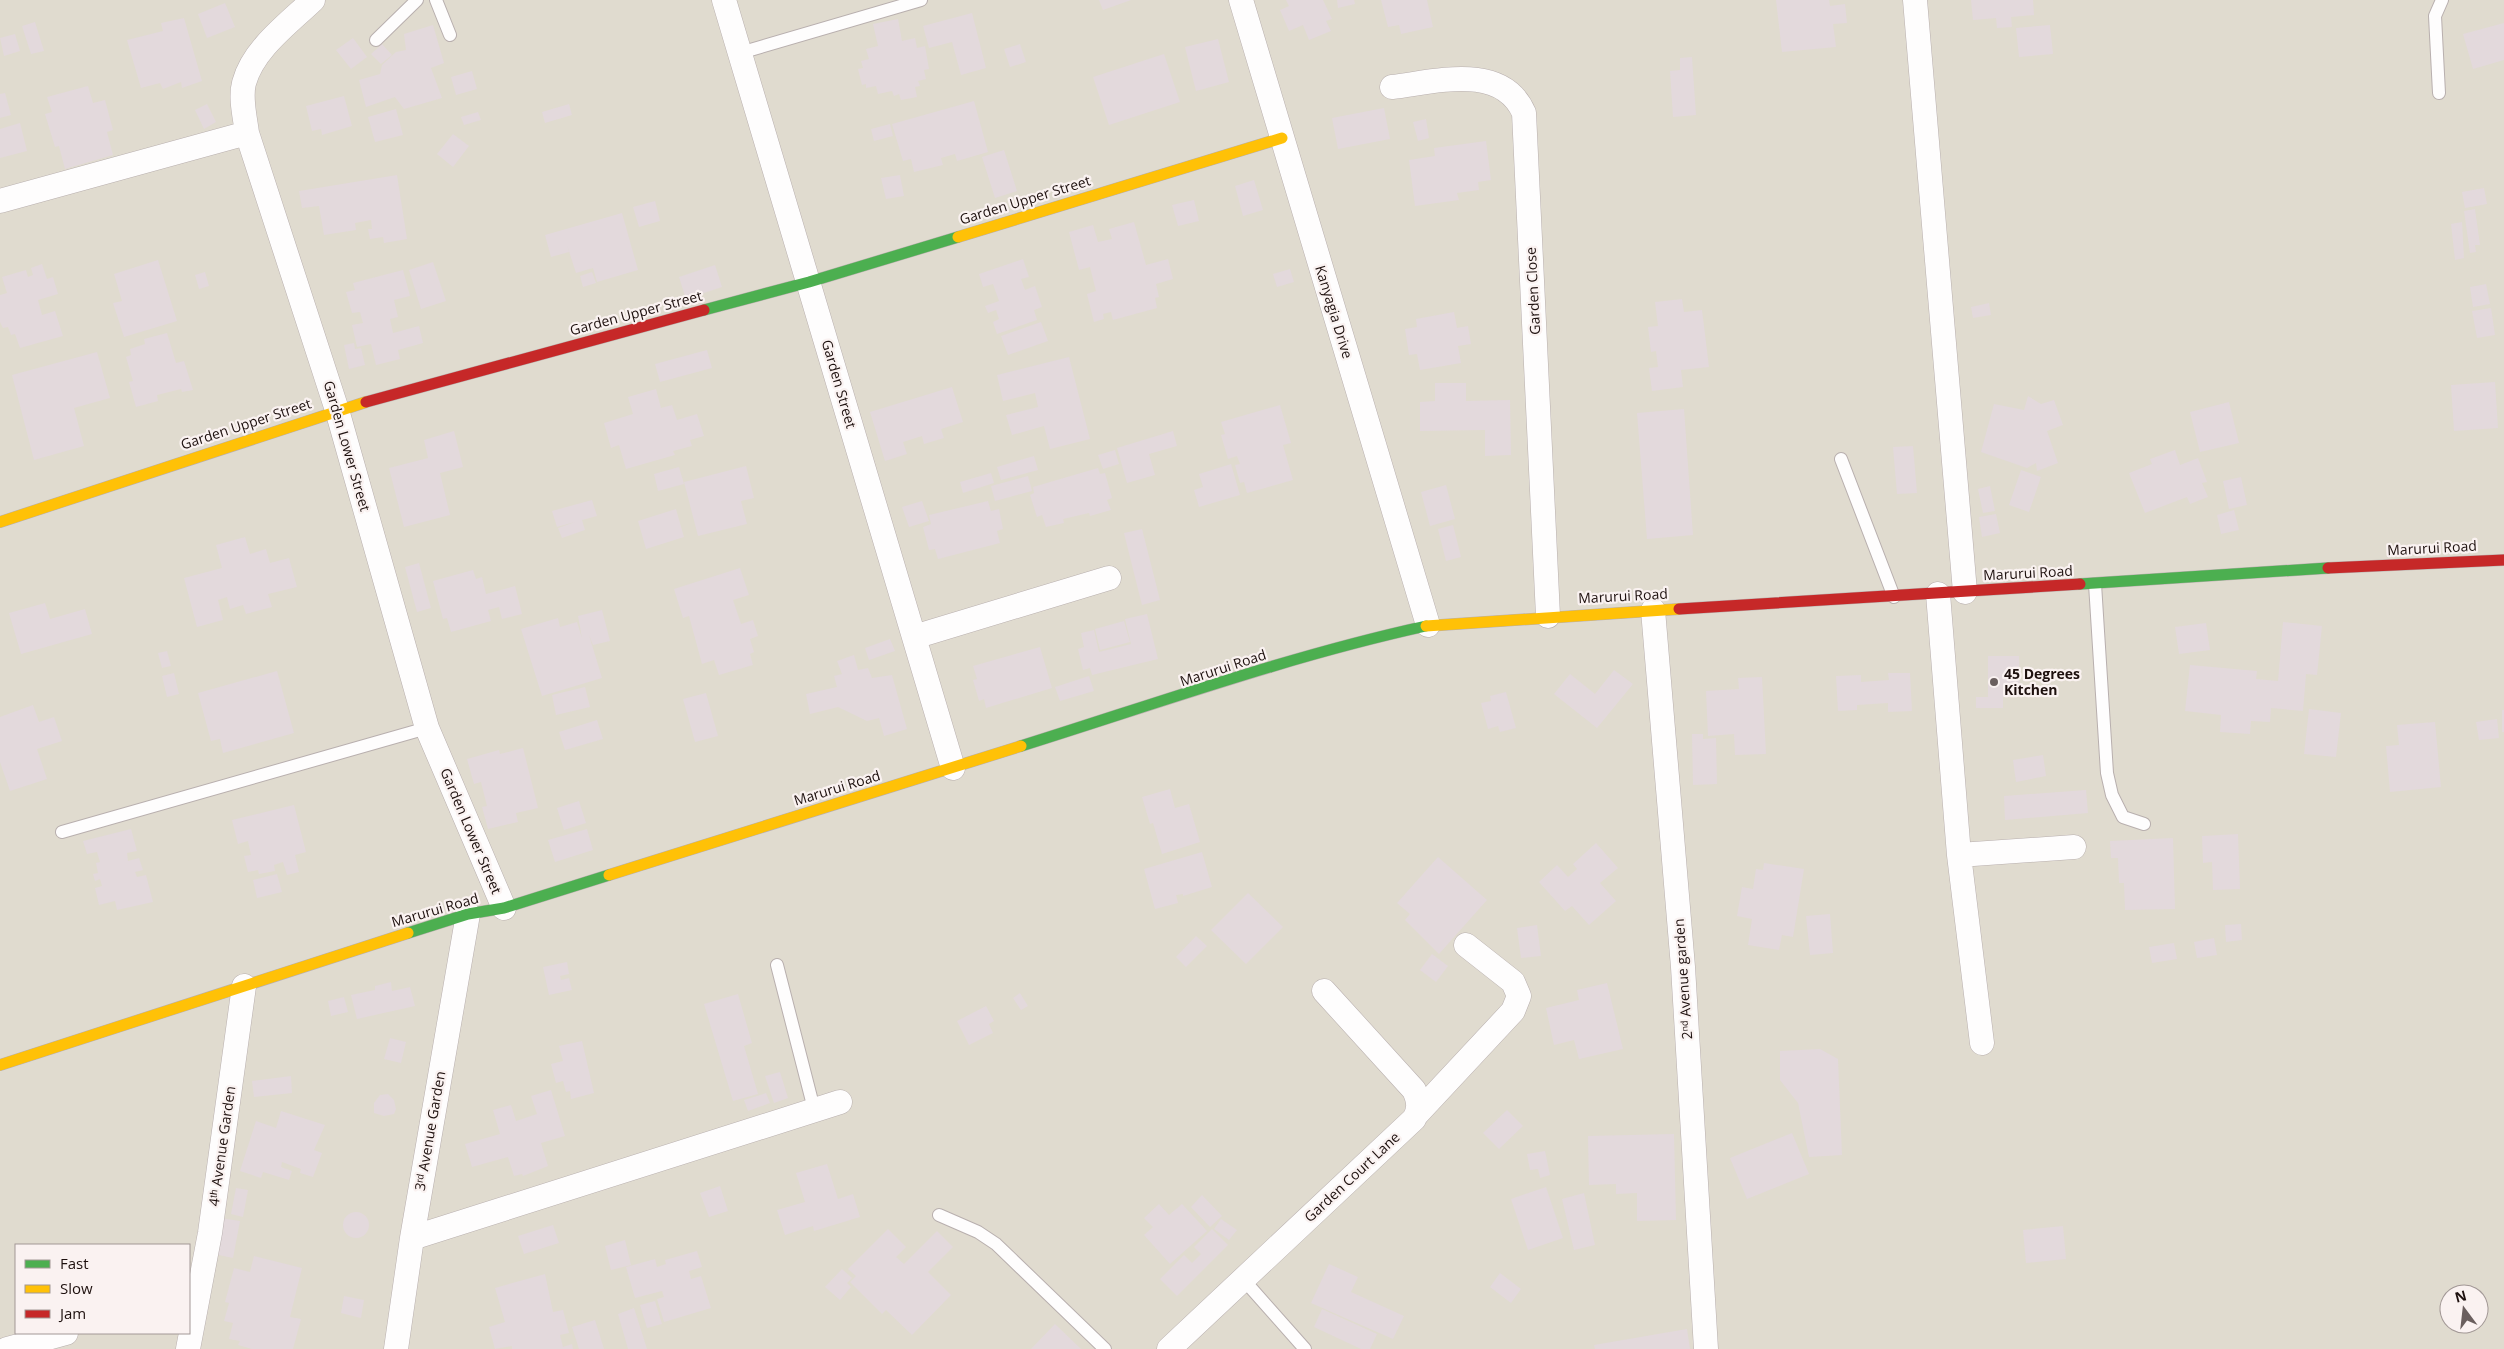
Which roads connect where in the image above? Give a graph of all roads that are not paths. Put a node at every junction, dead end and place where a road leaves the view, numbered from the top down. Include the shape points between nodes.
1 (313, 0) edge
2 (417, 0) edge
3 (436, 0) edge
4 (724, 0) edge
5 (921, 0) edge
6 (1241, 0) edge
7 (1915, 0) edge
8 (2442, 0) edge
9 (450, 35) dead end
10 (376, 40) dead end
11 (740, 53) junction
12 (1392, 87) dead end
13 (2439, 93) dead end
14 (247, 133) junction
15 (1282, 138) junction
16 (0, 201) edge
17 (809, 282) junction
18 (337, 410) junction
19 (1841, 459) dead end
20 (0, 522) edge
21 (2504, 560) edge
22 (1109, 578) dead end
23 (2095, 584) junction
24 (1965, 592) junction
25 (1938, 594) junction
26 (1894, 597) junction
27 (1653, 610) junction
28 (1548, 616) junction
29 (1428, 625) junction
30 (914, 637) junction
31 (427, 728) junction
32 (953, 768) junction
33 (2144, 824) dead end
34 (62, 832) dead end
35 (2074, 847) dead end
36 (1959, 855) junction
37 (504, 908) junction
38 (468, 914) junction
39 (1466, 945) dead end
40 (777, 965) dead end
41 (244, 986) junction
42 (1324, 991) dead end
43 (1982, 1043) dead end
44 (0, 1065) edge
45 (840, 1102) dead end
46 (814, 1109) junction
47 (1416, 1115) junction
48 (939, 1214) dead end
49 (412, 1238) junction
50 (1243, 1280) junction
51 (193, 1297) edge
52 (190, 1328) edge
53 (62, 1334) edge
54 (189, 1334) edge
55 (7, 1349) edge
56 (188, 1349) edge
57 (396, 1349) edge
58 (1105, 1349) edge
59 (1169, 1349) edge
60 (1305, 1349) edge
61 (1706, 1349) edge

1 - 14 street, Garden Lower Street via 250,66 243,84
2 - 10 lane
3 - 9 lane
4 - 11 street, Garden Street
5 - 11 lane
6 - 15 street, Kanyagia Drive
7 - 24 street
8 - 13 lane via 2435,16
11 - 17 street, Garden Street
12 - 28 street, Garden Close via 1448,80 1481,80 1510,91 1524,113
14 - 16 street
14 - 18 street, Garden Lower Street
15 - 17 street, Garden Upper Street
15 - 29 street, Kanyagia Drive
17 - 18 street, Garden Upper Street
17 - 30 street, Garden Street
18 - 20 street, Garden Upper Street
18 - 31 street, Garden Lower Street
19 - 26 lane
21 - 23 street, Marurui Road
22 - 30 street
23 - 24 street, Marurui Road
23 - 33 lane via 2109,781 2123,817
24 - 25 street, Marurui Road
25 - 26 street, Marurui Road
25 - 36 street
26 - 27 street, Marurui Road
27 - 28 street, Marurui Road
27 - 61 street, 2ⁿᵈ Avenue garden via 1683,967
28 - 29 street, Marurui Road
29 - 32 street, Marurui Road via 1303,658
30 - 32 street, Garden Street
31 - 34 lane
31 - 37 street, Garden Lower Street
32 - 37 street, Marurui Road
35 - 36 street
36 - 43 street
37 - 38 street, Marurui Road
38 - 41 street, Marurui Road
38 - 49 street, 3ʳᵈ Avenue Garden
39 - 47 street, Garden Court Lane via 1513,982 1519,996 1513,1011
40 - 46 lane
41 - 44 street, Marurui Road
41 - 51 street, 4ᵗʰ Avenue Garden via 210,1233
42 - 47 street via 1414,1090 1419,1100
45 - 46 street
46 - 49 street
47 - 50 street, Garden Court Lane
48 - 58 lane via 996,1244
49 - 57 street, 3ʳᵈ Avenue Garden
50 - 59 street, Garden Court Lane
50 - 60 lane
51 - 52 street, 4ᵗʰ Avenue Garden
53 - 55 street
54 - 56 street, 4ᵗʰ Avenue Garden

